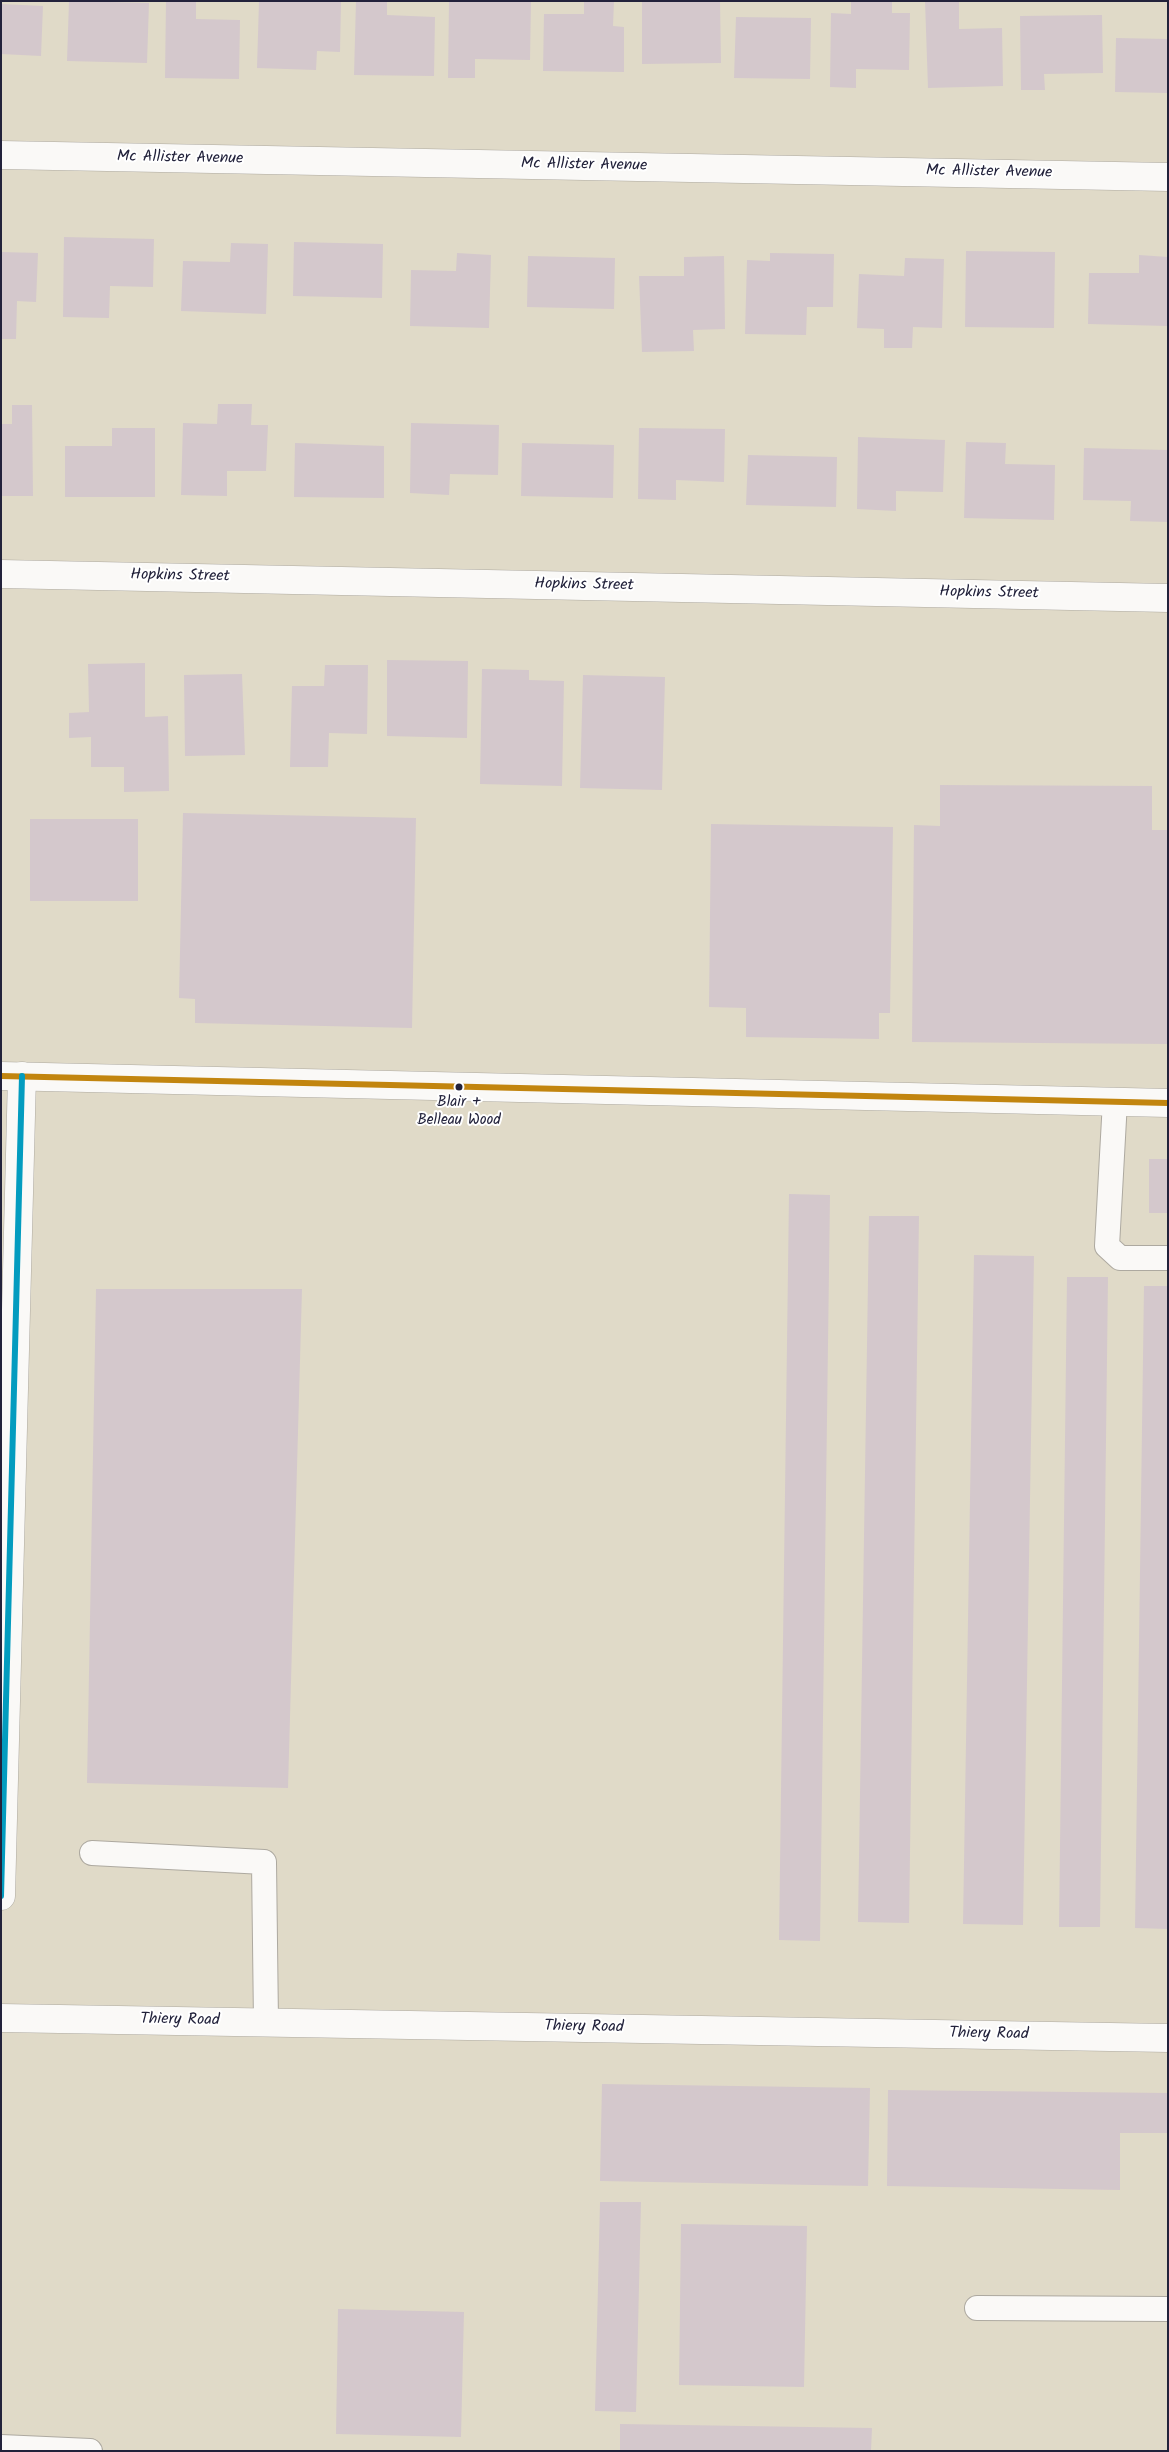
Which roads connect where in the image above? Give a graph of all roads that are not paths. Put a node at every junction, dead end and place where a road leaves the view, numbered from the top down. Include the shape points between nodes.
1 (1, 155) edge
2 (1168, 176) edge
3 (1, 574) edge
4 (1168, 598) edge
5 (12, 1076) edge
6 (1115, 1101) junction
7 (1168, 1103) edge
8 (9, 1249) edge
9 (1168, 1258) edge
10 (4, 1637) edge
11 (92, 1853) dead end
12 (1, 1896) edge
13 (1, 2018) edge
14 (266, 2022) junction
15 (1168, 2038) edge
16 (977, 2308) dead end
17 (1168, 2309) edge
18 (1, 2447) edge
19 (90, 2451) edge

1 - 2 street, Mc Allister Avenue
3 - 4 street, Hopkins Street
5 - 6 street
5 - 8 street
6 - 7 street
6 - 9 lane via 1107,1246 1120,1258
8 - 10 street
10 - 12 street
11 - 14 lane via 264,1862
13 - 14 street, Thiery Road
14 - 15 street, Thiery Road
16 - 17 lane
18 - 19 lane

